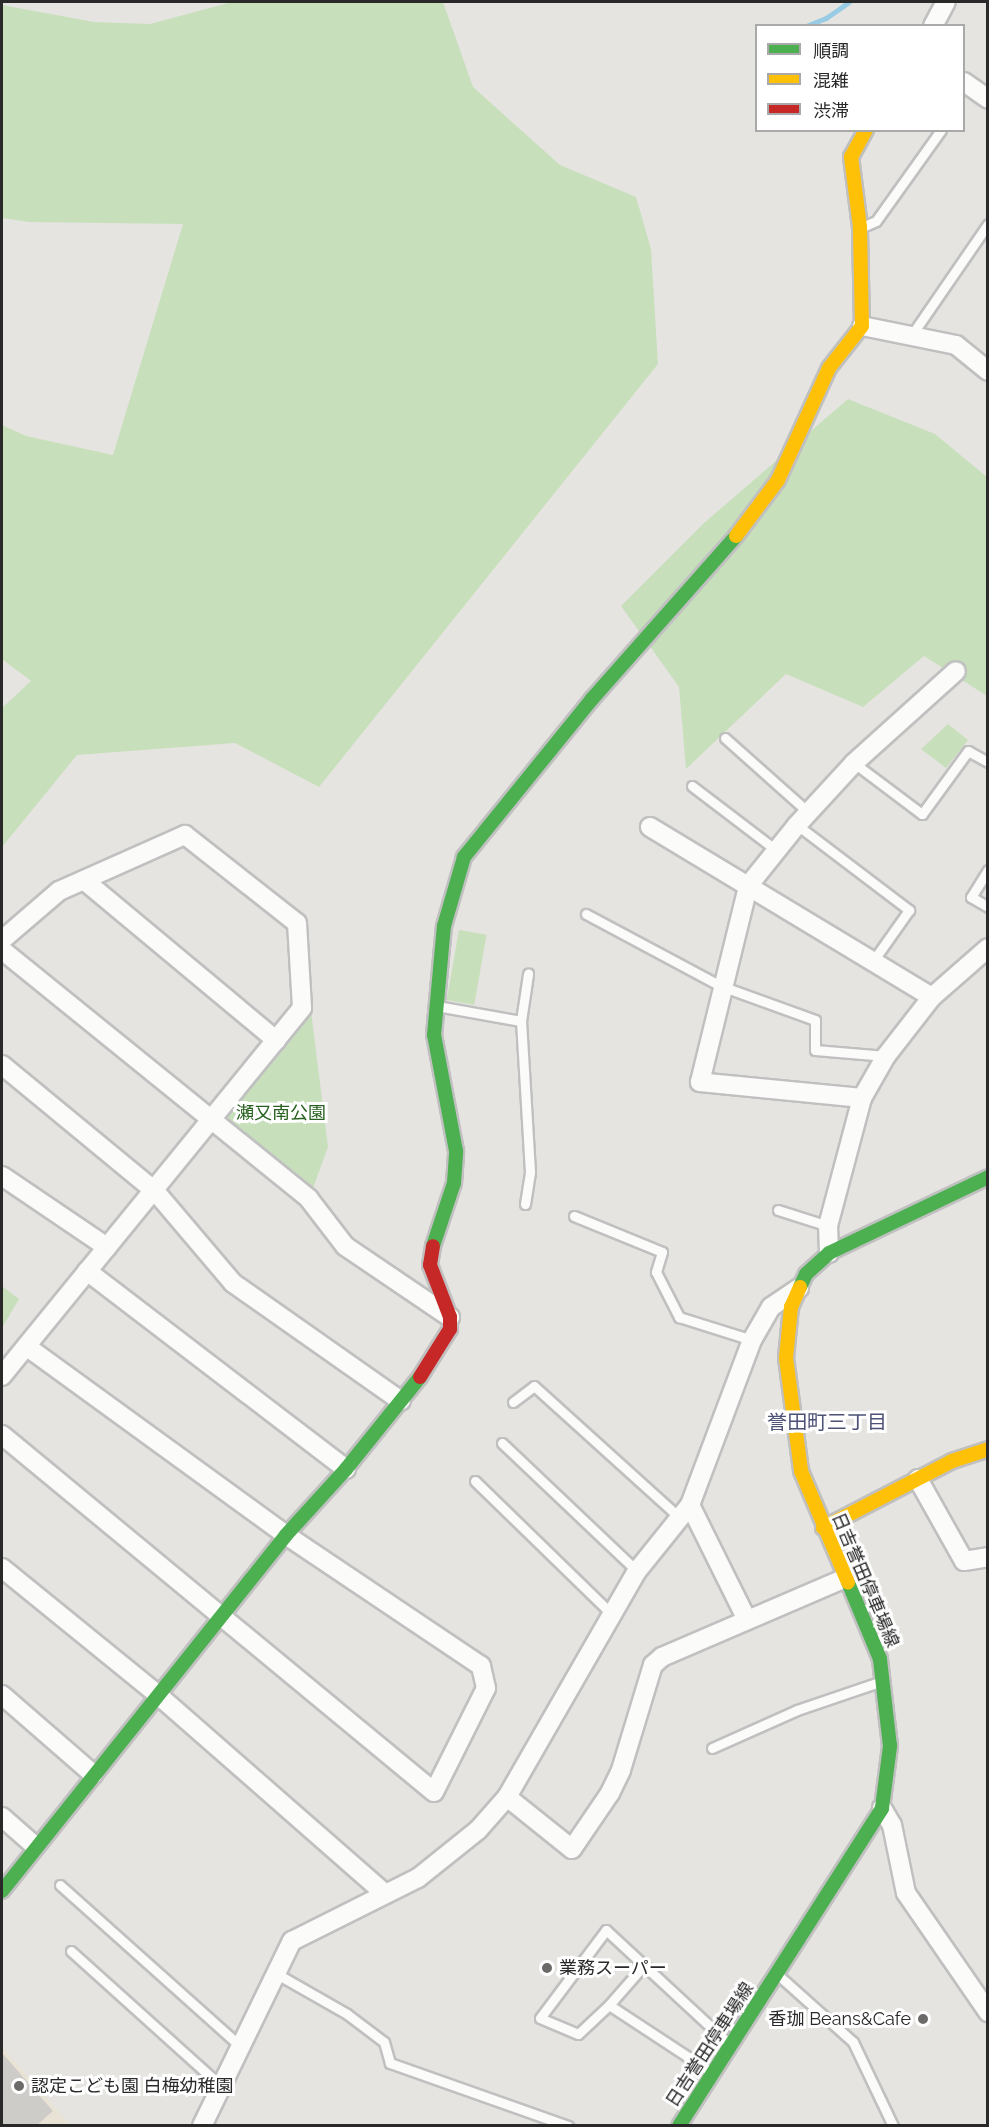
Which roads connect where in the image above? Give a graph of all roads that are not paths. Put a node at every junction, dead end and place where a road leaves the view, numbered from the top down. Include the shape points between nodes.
1 (946, 2) edge
2 (934, 24) edge
3 (966, 90) edge
4 (987, 99) edge
5 (866, 132) edge
6 (940, 132) edge
7 (987, 224) edge
8 (860, 227) junction
9 (862, 326) junction
10 (913, 333) junction
11 (987, 371) edge
12 (956, 671) dead end
13 (725, 738) dead end
14 (987, 762) edge
15 (854, 763) junction
16 (692, 786) dead end
17 (802, 818) junction
18 (650, 827) dead end
19 (776, 850) junction
20 (987, 870) edge
21 (85, 881) junction
22 (748, 886) junction
23 (987, 907) edge
24 (586, 914) dead end
25 (2, 940) edge
26 (987, 948) edge
27 (2, 950) edge
28 (873, 961) junction
29 (528, 974) dead end
30 (721, 986) junction
31 (932, 997) junction
32 (436, 1006) junction
33 (521, 1021) junction
34 (276, 1040) junction
35 (886, 1056) junction
36 (2, 1065) edge
37 (862, 1098) junction
38 (213, 1117) junction
39 (2, 1176) edge
40 (987, 1177) edge
41 (155, 1191) junction
42 (525, 1204) dead end
43 (778, 1210) dead end
44 (574, 1216) dead end
45 (828, 1227) junction
46 (106, 1247) junction
47 (829, 1253) junction
48 (87, 1271) junction
49 (799, 1288) junction
50 (450, 1317) junction
51 (752, 1340) junction
52 (26, 1346) junction
53 (2, 1376) edge
54 (401, 1401) junction
55 (513, 1402) dead end
56 (2, 1435) edge
57 (502, 1443) dead end
58 (987, 1449) edge
59 (346, 1469) junction
60 (918, 1479) junction
61 (475, 1481) dead end
62 (685, 1512) junction
63 (823, 1528) junction
64 (286, 1536) junction
65 (987, 1557) edge
66 (2, 1568) edge
67 (637, 1571) junction
68 (845, 1578) junction
69 (612, 1614) junction
70 (220, 1616) junction
71 (747, 1620) junction
72 (884, 1680) junction
73 (2, 1695) edge
74 (158, 1695) junction
75 (712, 1748) dead end
76 (93, 1774) junction
77 (507, 1797) junction
78 (882, 1808) junction
79 (2, 1817) edge
80 (35, 1846) junction
81 (60, 1885) dead end
82 (2, 1891) edge
83 (384, 1893) junction
84 (71, 1951) dead end
85 (644, 1965) junction
86 (277, 1974) junction
87 (777, 1974) junction
88 (609, 2005) junction
89 (987, 2012) edge
90 (731, 2046) junction
91 (242, 2048) junction
92 (714, 2073) junction
93 (221, 2086) junction
94 (202, 2126) edge
95 (568, 2126) edge
96 (679, 2126) edge
97 (893, 2126) edge

1 - 2 street
3 - 4 street
5 - 8 street via 851,157
6 - 8 lane via 876,221
7 - 10 lane
8 - 9 street
9 - 10 street
9 - 32 street via 829,368 778,480 750,520 592,699 464,856 444,926
10 - 11 street via 956,345
12 - 15 street
13 - 17 lane
14 - 15 lane via 968,751 922,814
15 - 17 street
16 - 19 lane
17 - 19 street
17 - 28 lane via 909,910
18 - 22 street
19 - 22 street
20 - 23 lane via 971,897
21 - 25 street via 59,891
21 - 34 street
21 - 34 street via 185,835 297,923 302,1008
22 - 28 street
22 - 30 street
24 - 30 lane
26 - 31 street
27 - 38 street
28 - 31 street
29 - 33 lane
30 - 35 lane via 815,1020 815,1050
30 - 37 street via 700,1082
31 - 35 street
32 - 33 lane
32 - 50 street via 437,1065 456,1151 454,1183 435,1234 430,1264
33 - 42 lane via 530,1172
34 - 38 street
35 - 37 street
36 - 41 street
37 - 45 street
38 - 41 street
38 - 50 street via 309,1199 345,1246
39 - 46 street
40 - 47 street, 日吉誉田停車場線
41 - 46 street
41 - 54 street via 233,1283
43 - 45 lane
44 - 51 lane via 662,1252 656,1272 679,1317
45 - 47 street
46 - 48 street
47 - 49 street, 日吉誉田停車場線 via 816,1263
48 - 52 street
48 - 59 street
49 - 51 street via 771,1307
49 - 63 street, 日吉誉田停車場線 via 788,1329 788,1392 801,1471
50 - 54 street via 450,1329 440,1348
51 - 62 street
52 - 53 street
52 - 64 street
54 - 59 street
55 - 62 lane via 534,1386
56 - 70 street
57 - 67 lane
58 - 60 street
59 - 64 street
60 - 63 street
60 - 65 street via 964,1561
61 - 69 lane
62 - 67 street
62 - 71 street
63 - 68 street, 日吉誉田停車場線
64 - 70 street
64 - 70 street via 481,1666 486,1688 434,1792
66 - 74 street
67 - 69 street
68 - 71 street
68 - 72 street, 日吉誉田停車場線 via 870,1630
69 - 77 street
70 - 74 street
71 - 77 street via 653,1665 621,1770 572,1849
72 - 75 lane via 797,1710
72 - 78 street, 日吉誉田停車場線 via 891,1746
73 - 76 street
74 - 76 street
74 - 83 street
76 - 80 street
77 - 83 street via 451,1854 418,1878
78 - 87 street, 日吉誉田停車場線
78 - 89 street via 892,1825 906,1893
79 - 80 street
80 - 82 street
81 - 91 lane
83 - 86 street via 292,1941
84 - 93 lane
85 - 88 lane
85 - 88 lane via 606,1930 540,2018 578,2034
85 - 90 lane
86 - 91 street
86 - 95 lane via 347,2014 384,2042 390,2063
87 - 90 street, 日吉誉田停車場線
87 - 97 lane via 854,2042
88 - 92 lane
90 - 92 street, 日吉誉田停車場線
91 - 93 street
92 - 96 street, 日吉誉田停車場線
93 - 94 street

